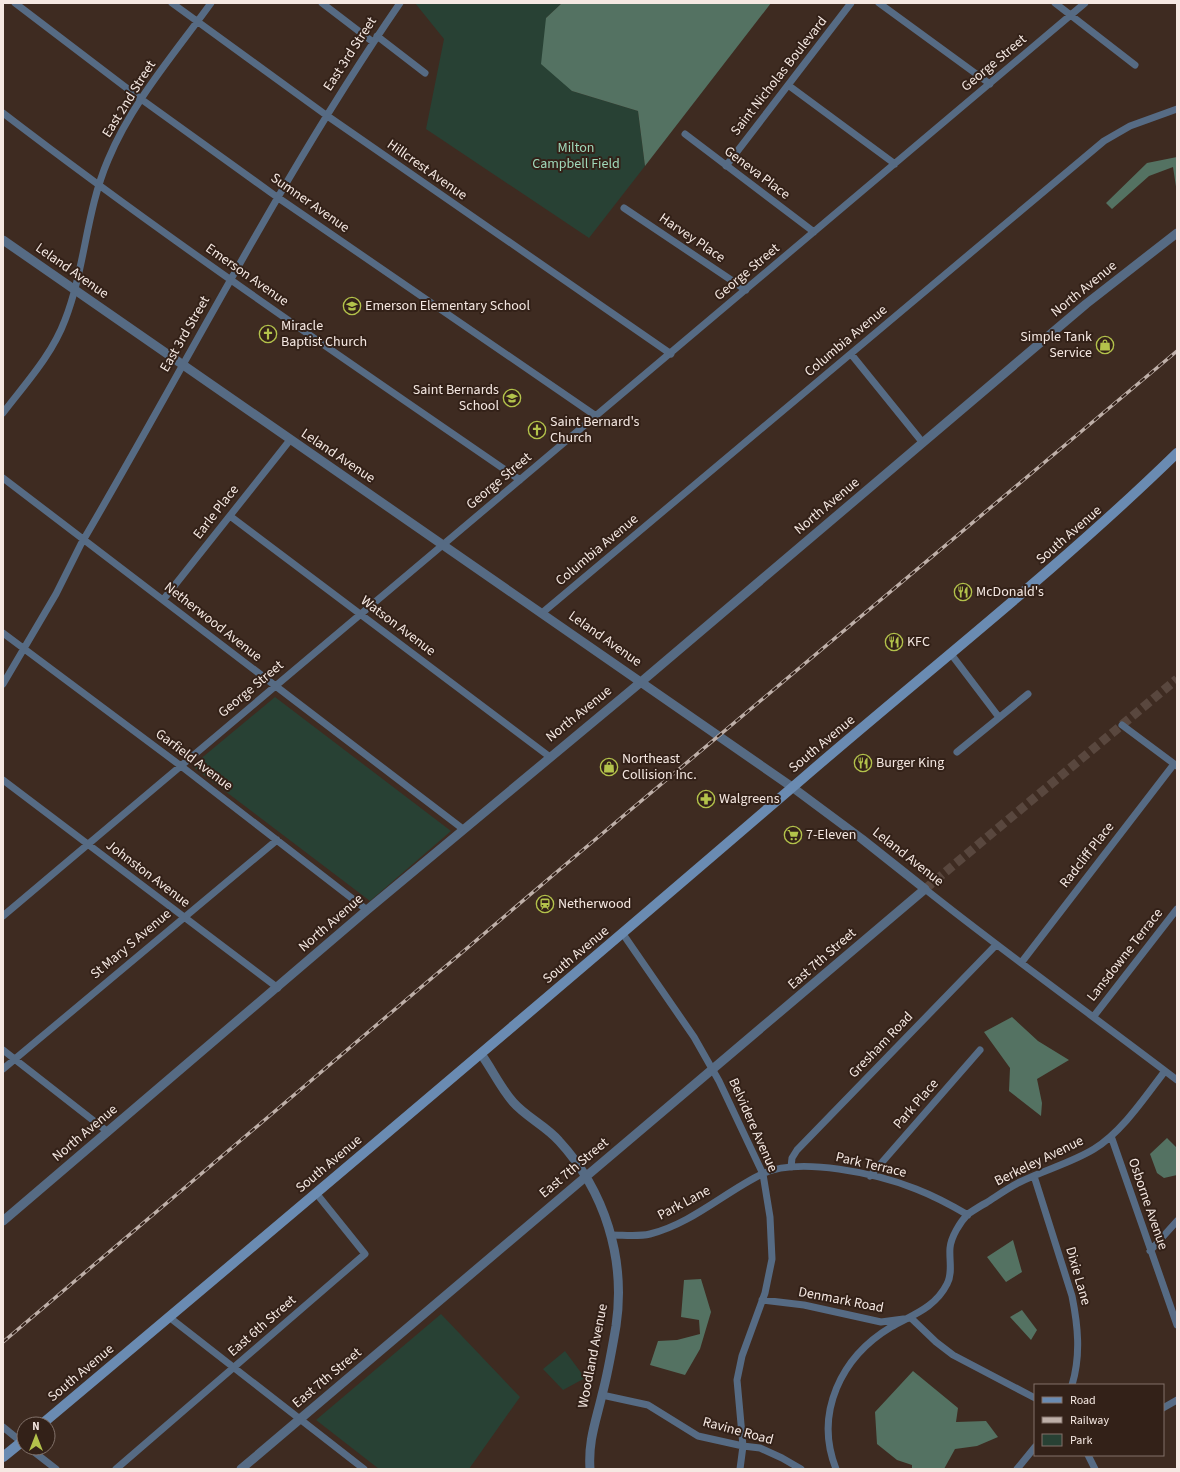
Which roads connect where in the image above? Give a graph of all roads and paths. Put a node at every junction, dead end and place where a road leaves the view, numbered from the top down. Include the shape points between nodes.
1 (15, 3) edge
2 (172, 3) edge
3 (211, 3) edge
4 (322, 3) edge
5 (400, 3) edge
6 (852, 3) edge
7 (879, 3) edge
8 (1055, 3) edge
9 (1085, 3) edge
10 (1070, 16) junction
11 (197, 22) junction
12 (375, 39) junction
13 (1135, 65) dead end
14 (425, 73) dead end
15 (990, 84) junction
16 (788, 85) junction
17 (141, 99) junction
18 (1177, 109) edge
19 (3, 113) edge
20 (326, 115) junction
21 (685, 134) dead end
22 (895, 164) junction
23 (726, 166) junction
24 (98, 186) junction
25 (277, 197) junction
26 (624, 208) dead end
27 (814, 232) junction
28 (1177, 233) edge
29 (3, 240) edge
30 (231, 280) junction
31 (74, 289) junction
32 (746, 290) junction
33 (671, 354) junction
34 (851, 354) junction
35 (182, 365) junction
36 (3, 413) edge
37 (596, 416) junction
38 (290, 440) junction
39 (923, 443) junction
40 (1177, 453) edge
41 (3, 478) edge
42 (520, 480) junction
43 (230, 516) junction
44 (84, 540) junction
45 (444, 544) junction
46 (163, 600) junction
47 (542, 613) junction
48 (360, 614) junction
49 (3, 633) edge
50 (24, 649) junction
51 (951, 654) junction
52 (642, 682) junction
53 (3, 684) edge
54 (274, 686) junction
55 (1028, 694) dead end
56 (998, 716) junction
57 (1122, 725) dead end
58 (957, 752) dead end
59 (550, 757) junction
60 (1176, 765) edge
61 (181, 766) junction
62 (3, 780) edge
63 (792, 787) junction
64 (463, 830) junction
65 (277, 840) junction
66 (88, 844) junction
67 (925, 889) junction
68 (1177, 909) edge
69 (367, 910) junction
70 (3, 916) edge
71 (184, 917) junction
72 (623, 934) junction
73 (996, 946) junction
74 (1021, 963) junction
75 (278, 988) junction
76 (1094, 1016) junction
77 (3, 1050) edge
78 (980, 1050) dead end
79 (481, 1054) junction
80 (15, 1059) junction
81 (3, 1069) edge
82 (713, 1071) junction
83 (1165, 1071) junction
84 (1177, 1080) edge
85 (108, 1132) junction
86 (1111, 1136) junction
87 (791, 1167) junction
88 (763, 1174) junction
89 (586, 1176) junction
90 (870, 1176) junction
91 (1034, 1176) junction
92 (316, 1193) junction
93 (968, 1214) junction
94 (3, 1221) edge
95 (1177, 1221) edge
96 (611, 1235) junction
97 (1150, 1251) junction
98 (762, 1300) junction
99 (169, 1317) junction
100 (911, 1318) junction
101 (1177, 1325) edge
102 (234, 1368) junction
103 (1072, 1384) edge
104 (602, 1394) junction
105 (1034, 1397) edge
106 (1177, 1400) edge
107 (1164, 1407) edge
108 (51, 1416) edge
109 (300, 1419) junction
110 (3, 1427) edge
111 (16, 1436) edge
112 (742, 1446) junction
113 (1034, 1448) edge
114 (16, 1449) edge
115 (40, 1456) edge
116 (1088, 1456) edge
117 (3, 1457) edge
118 (56, 1469) edge
119 (116, 1469) edge
120 (241, 1469) edge
121 (364, 1469) edge
122 (590, 1469) edge
123 (740, 1469) edge
124 (801, 1469) edge
125 (836, 1469) edge
126 (1017, 1469) edge
127 (1095, 1469) edge

1 - 17 street, Sumner Avenue
2 - 11 street, Hillcrest Avenue
3 - 11 street, East 2nd Street
4 - 12 street
5 - 12 street, East 3rd Street
6 - 16 street, Saint Nicholas Boulevard
7 - 15 street
8 - 10 street
9 - 10 street, George Street
10 - 13 street
10 - 15 street, George Street
11 - 17 street, East 2nd Street
11 - 20 street, Hillcrest Avenue
12 - 14 street
12 - 20 street, East 3rd Street
15 - 22 street, George Street
16 - 22 street
16 - 23 street, Saint Nicholas Boulevard
17 - 24 street, East 2nd Street via 116,142
17 - 25 street, Sumner Avenue
18 - 34 street, Columbia Avenue via 1130,126 1104,141
19 - 24 street, Emerson Avenue
20 - 25 street, East 3rd Street
20 - 33 street, Hillcrest Avenue
21 - 23 street, Geneva Place
22 - 27 street, George Street
23 - 27 street, Geneva Place
24 - 30 street, Emerson Avenue
24 - 31 street, East 2nd Street
25 - 30 street, East 3rd Street
25 - 37 street, Sumner Avenue
26 - 32 street, Harvey Place
27 - 32 street, George Street
28 - 39 street, North Avenue via 1086,304
29 - 31 street, Leland Avenue
30 - 35 street, East 3rd Street
30 - 42 street, Emerson Avenue
31 - 35 street, Leland Avenue
31 - 36 street, East 2nd Street via 65,320 55,341
32 - 33 street, George Street
33 - 37 street, George Street
34 - 39 street
34 - 47 street, Columbia Avenue
35 - 38 street, Leland Avenue
35 - 44 street, East 3rd Street
37 - 42 street, George Street
38 - 43 street, Earle Place
38 - 45 street, Leland Avenue
39 - 52 street, North Avenue
40 - 51 main road, South Avenue via 1125,504
41 - 44 street, Netherwood Avenue
42 - 45 street, George Street
43 - 46 street, Earle Place
43 - 48 street, Watson Avenue
44 - 46 street, Netherwood Avenue
44 - 50 street, East 3rd Street
45 - 47 street, Leland Avenue
45 - 48 street, George Street
46 - 54 street, Netherwood Avenue
47 - 52 street, Leland Avenue
48 - 54 street, George Street
48 - 59 street, Watson Avenue
49 - 50 street, Garfield Avenue
50 - 53 street, East 3rd Street
50 - 61 street, Garfield Avenue
51 - 56 street
51 - 63 main road, South Avenue
52 - 59 street, North Avenue
52 - 63 street, Leland Avenue
54 - 61 street, George Street
54 - 64 street, Netherwood Avenue
55 - 56 street
56 - 58 street
57 - 60 street
59 - 64 street, North Avenue
60 - 74 street, Radcliff Place
61 - 65 street, Garfield Avenue
61 - 66 street, George Street
62 - 66 street, Johnston Avenue
63 - 67 street, Leland Avenue
63 - 72 main road, South Avenue
64 - 69 street, North Avenue
65 - 69 street, Garfield Avenue
65 - 71 street, St Mary S Avenue
66 - 70 street, George Street
66 - 71 street, Johnston Avenue
67 - 73 street, Leland Avenue
67 - 82 street, East 7th Street
68 - 76 street, Lansdowne Terrace
69 - 75 street, North Avenue
71 - 75 street, Johnston Avenue
71 - 80 street, St Mary S Avenue
72 - 79 main road, South Avenue
72 - 82 street, Belvidere Avenue via 694,1037
73 - 74 street, Leland Avenue
73 - 87 street, Gresham Road via 797,1150 792,1158
74 - 76 street, Leland Avenue
75 - 85 street, North Avenue
76 - 83 street, Leland Avenue
77 - 80 street
78 - 90 street, Park Place
79 - 89 street, Woodland Avenue via 514,1103 558,1139
79 - 92 main road, South Avenue
80 - 81 street, St Mary S Avenue
80 - 85 street
82 - 88 street, Belvidere Avenue
82 - 89 street, East 7th Street
83 - 84 street, Leland Avenue
83 - 86 street, Berkeley Avenue
85 - 94 street, North Avenue
86 - 91 street, Berkeley Avenue via 1079,1157
86 - 97 street, Osborne Avenue
87 - 88 street, Park Terrace
87 - 90 street, Park Terrace via 828,1168
88 - 96 street, Park Lane via 669,1228 649,1234
88 - 98 street, Belvidere Avenue via 770,1217 772,1259
89 - 96 street, Woodland Avenue via 597,1195
89 - 109 street, East 7th Street
90 - 93 street, Park Terrace via 916,1189
91 - 93 street, Berkeley Avenue
91 - 103 street, Dixie Lane via 1076,1316 1077,1368
92 - 99 main road, South Avenue
92 - 102 street, East 6th Street via 366,1254
93 - 100 street, Berkeley Avenue via 950,1246 950,1274 947,1284 922,1312
95 - 97 street
96 - 104 street, Woodland Avenue via 618,1282 618,1305
97 - 101 street, Osborne Avenue
98 - 100 street, Denmark Road via 804,1305 881,1322
98 - 112 street, Belvidere Avenue via 742,1356 737,1380
99 - 102 street
99 - 108 main road, South Avenue
100 - 105 street via 954,1355
100 - 125 street, Berkeley Avenue via 892,1327 865,1346 840,1379 830,1406 828,1430
102 - 109 street
102 - 119 street, East 6th Street
104 - 112 street, Ravine Road via 648,1404 698,1436
104 - 122 street, Woodland Avenue via 592,1427
106 - 107 street
109 - 120 street, East 7th Street
109 - 121 street
110 - 111 street
112 - 123 street, Belvidere Avenue
112 - 124 street, Ravine Road via 760,1448
113 - 126 street
114 - 117 main road
115 - 118 street
116 - 127 street

